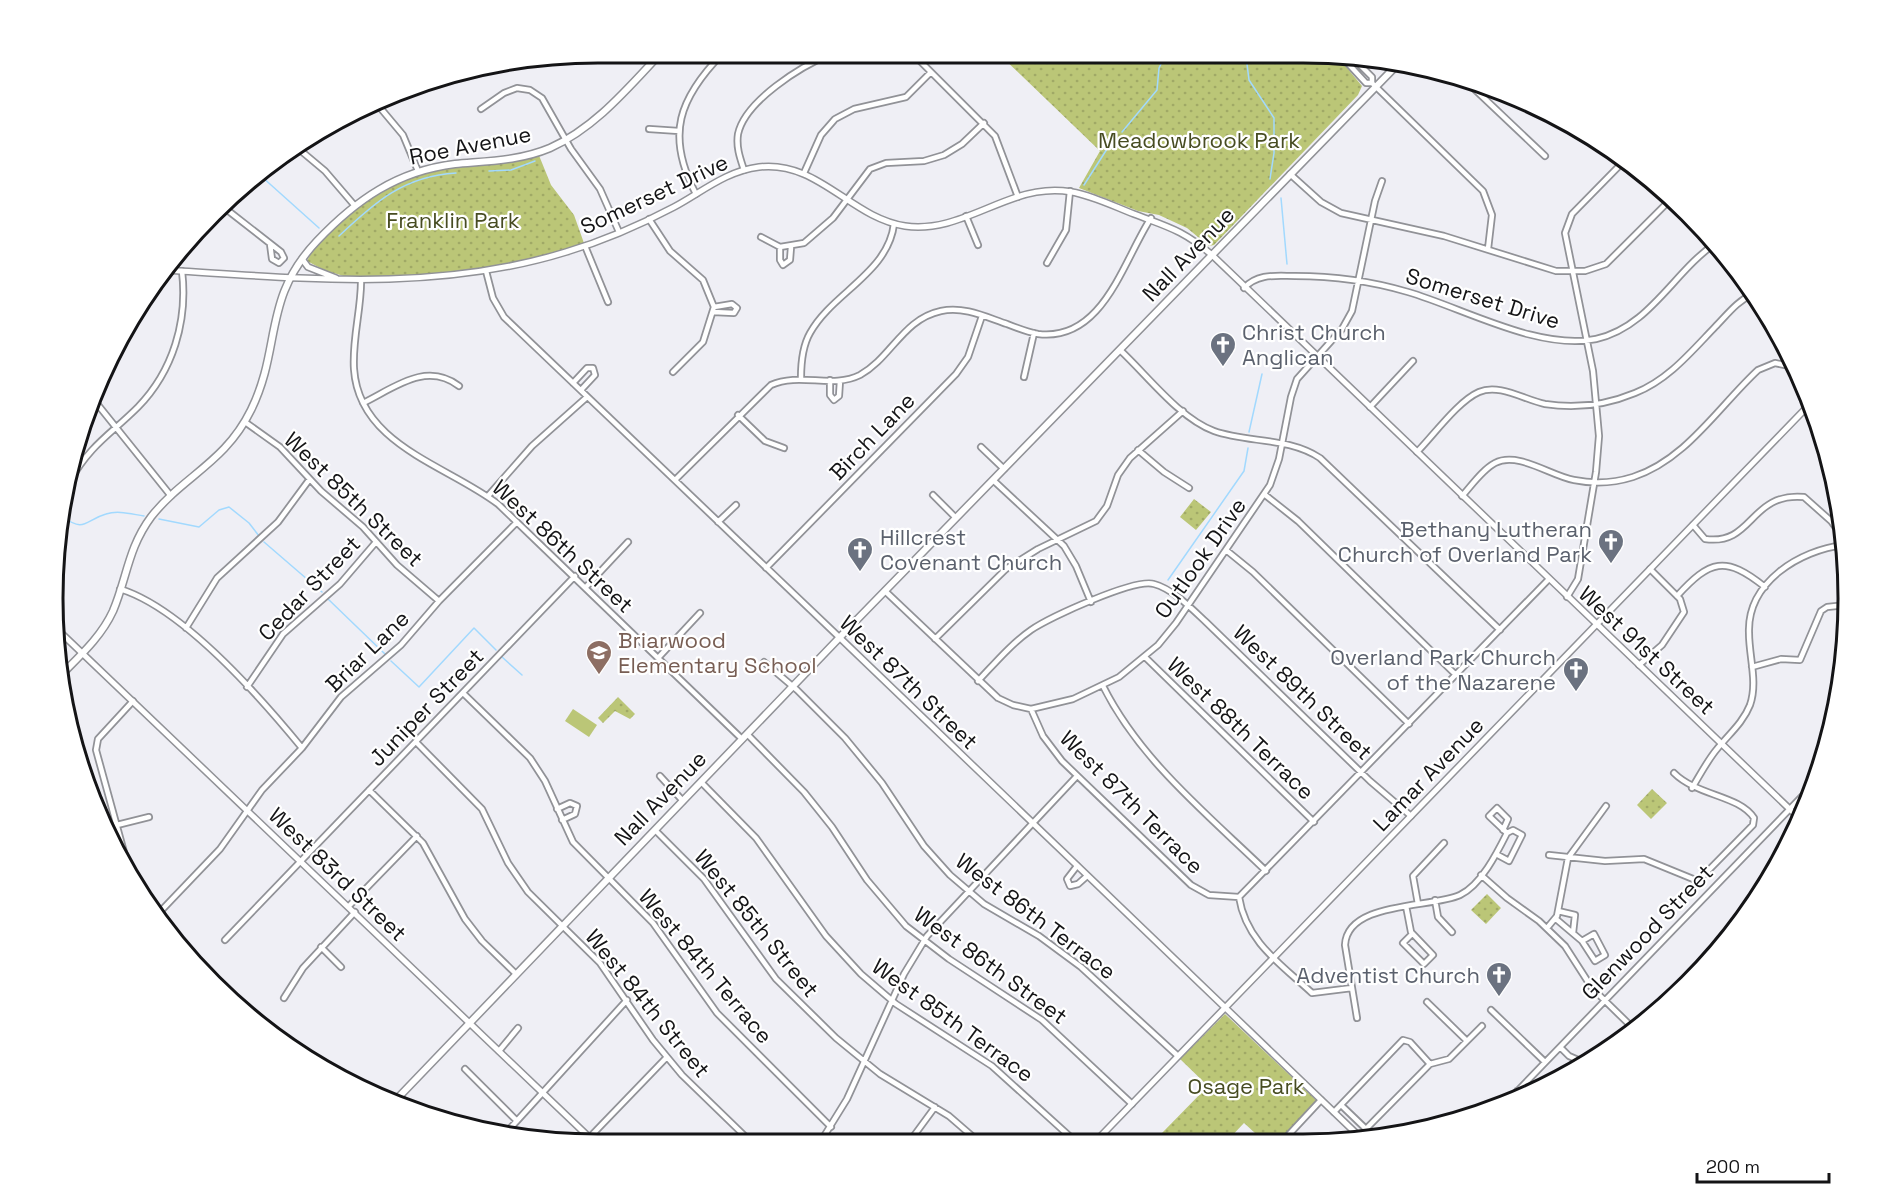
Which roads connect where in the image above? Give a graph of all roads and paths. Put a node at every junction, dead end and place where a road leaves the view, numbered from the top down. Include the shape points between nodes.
1 (651, 63) edge
2 (715, 63) edge
3 (815, 63) edge
4 (922, 63) edge
5 (1350, 65) edge
6 (1362, 67) edge
7 (1390, 71) edge
8 (931, 72) junction
9 (1374, 85) junction
10 (1478, 92) edge
11 (382, 109) edge
12 (481, 109) dead end
13 (984, 123) junction
14 (649, 129) dead end
15 (679, 131) junction
16 (567, 140) junction
17 (302, 152) edge
18 (1545, 156) dead end
19 (1618, 167) edge
20 (744, 170) junction
21 (418, 171) junction
22 (804, 173) junction
23 (1290, 174) junction
24 (1382, 181) dead end
25 (1070, 191) junction
26 (696, 194) junction
27 (1018, 196) junction
28 (847, 198) junction
29 (1665, 205) edge
30 (355, 206) junction
31 (229, 211) edge
32 (966, 216) junction
33 (1151, 218) junction
34 (649, 219) junction
35 (1371, 220) junction
36 (894, 224) junction
37 (619, 232) junction
38 (761, 237) dead end
39 (270, 244) dead end
40 (585, 246) junction
41 (978, 246) dead end
42 (780, 247) junction
43 (791, 247) junction
44 (1488, 249) junction
45 (1709, 250) edge
46 (1212, 255) junction
47 (302, 259) junction
48 (1047, 263) dead end
49 (176, 271) edge
50 (182, 271) junction
51 (486, 271) junction
52 (1571, 272) junction
53 (290, 277) junction
54 (343, 280) junction
55 (1359, 280) junction
56 (361, 282) junction
57 (1244, 288) junction
58 (1746, 299) edge
59 (608, 302) dead end
60 (982, 316) junction
61 (1034, 333) junction
62 (1586, 340) junction
63 (1120, 350) junction
64 (1316, 356) junction
65 (1413, 361) dead end
66 (1784, 364) edge
67 (673, 372) dead end
68 (1024, 377) dead end
69 (801, 378) junction
70 (830, 380) junction
71 (840, 381) junction
72 (573, 383) junction
73 (459, 386) dead end
74 (581, 390) junction
75 (587, 397) junction
76 (363, 403) junction
77 (1597, 405) junction
78 (99, 406) edge
79 (1370, 407) junction
80 (1183, 411) junction
81 (1804, 411) edge
82 (738, 415) junction
83 (245, 422) junction
84 (115, 427) junction
85 (1282, 444) junction
86 (981, 447) dead end
87 (784, 448) dead end
88 (1138, 450) junction
89 (1417, 453) junction
90 (79, 467) edge
91 (1004, 469) junction
92 (309, 480) junction
93 (675, 480) junction
94 (993, 480) junction
95 (1594, 482) junction
96 (1189, 488) dead end
97 (1264, 494) junction
98 (933, 495) dead end
99 (171, 496) junction
100 (488, 496) junction
101 (1462, 496) junction
102 (736, 505) dead end
103 (956, 518) junction
104 (518, 522) junction
105 (718, 522) junction
106 (1832, 522) edge
107 (1693, 525) junction
108 (1058, 540) junction
109 (376, 542) junction
110 (628, 542) dead end
111 (1835, 546) edge
112 (1226, 550) junction
113 (766, 568) junction
114 (1650, 569) junction
115 (575, 576) junction
116 (1549, 579) junction
117 (586, 587) junction
118 (1765, 587) junction
119 (120, 589) junction
120 (885, 591) junction
121 (1677, 596) junction
122 (1567, 597) junction
123 (439, 601) junction
124 (1091, 602) junction
125 (1838, 605) edge
126 (1188, 606) junction
127 (700, 613) dead end
128 (1596, 625) junction
129 (186, 628) junction
130 (1500, 630) junction
131 (64, 636) edge
132 (839, 638) junction
133 (935, 639) junction
134 (83, 653) junction
135 (1145, 657) junction
136 (658, 658) junction
137 (764, 662) dead end
138 (1639, 665) junction
139 (1752, 667) junction
140 (68, 668) edge
141 (1456, 675) junction
142 (978, 681) junction
143 (1103, 686) junction
144 (247, 687) junction
145 (792, 687) junction
146 (463, 693) junction
147 (133, 701) junction
148 (1032, 709) junction
149 (1409, 724) junction
150 (745, 737) junction
151 (416, 742) junction
152 (1722, 744) junction
153 (302, 748) junction
154 (1362, 773) junction
155 (1674, 773) dead end
156 (660, 776) dead end
157 (1077, 776) junction
158 (701, 782) junction
159 (1692, 788) junction
160 (369, 790) junction
161 (683, 801) junction
162 (1798, 801) edge
163 (1605, 806) dead end
164 (557, 809) junction
165 (1790, 809) junction
166 (248, 811) junction
167 (1793, 812) edge
168 (1411, 816) junction
169 (149, 817) dead end
170 (562, 820) junction
171 (1314, 822) junction
172 (1032, 823) junction
173 (117, 825) junction
174 (655, 830) junction
175 (1505, 832) junction
176 (417, 836) junction
177 (121, 841) edge
178 (1444, 843) dead end
179 (1736, 843) junction
180 (1496, 854) junction
181 (1746, 854) junction
182 (1549, 855) dead end
183 (1568, 858) junction
184 (300, 860) junction
185 (1077, 866) junction
186 (1266, 871) junction
187 (1481, 874) junction
188 (1087, 876) junction
189 (608, 878) junction
190 (967, 890) junction
191 (1239, 897) junction
192 (1435, 900) junction
193 (1418, 904) junction
194 (349, 906) junction
195 (1406, 906) junction
196 (162, 908) edge
197 (1558, 911) junction
198 (355, 912) junction
199 (1556, 919) junction
200 (562, 926) junction
201 (1547, 928) junction
202 (1452, 932) dead end
203 (1573, 933) junction
204 (1412, 934) junction
205 (225, 940) dead end
206 (923, 941) junction
207 (1582, 941) junction
208 (321, 947) junction
209 (1274, 958) junction
210 (341, 967) dead end
211 (516, 974) junction
212 (1352, 988) junction
213 (284, 998) dead end
214 (627, 1000) junction
215 (892, 1000) junction
216 (1604, 1001) junction
217 (1427, 1002) dead end
218 (1225, 1008) junction
219 (1491, 1010) dead end
220 (1357, 1018) dead end
221 (470, 1022) junction
222 (1628, 1023) edge
223 (1482, 1026) dead end
224 (518, 1028) dead end
225 (1467, 1041) junction
226 (1560, 1047) junction
227 (499, 1051) junction
228 (1178, 1056) junction
229 (667, 1057) junction
230 (1575, 1059) edge
231 (864, 1062) junction
232 (1545, 1062) junction
233 (1430, 1064) junction
234 (465, 1069) dead end
235 (1521, 1087) edge
236 (543, 1093) junction
237 (399, 1096) edge
238 (1321, 1100) junction
239 (1132, 1104) junction
240 (1341, 1105) junction
241 (935, 1107) junction
242 (1334, 1112) junction
243 (517, 1121) junction
244 (512, 1127) edge
245 (831, 1127) junction
246 (1366, 1129) joint
247 (1354, 1131) edge
248 (584, 1134) edge
249 (595, 1134) edge
250 (743, 1134) edge
251 (826, 1134) edge
252 (916, 1134) edge
253 (969, 1134) edge
254 (1067, 1134) edge
255 (1103, 1134) edge
256 (1289, 1134) edge

1 - 16 main road, Roe Avenue via 596,119
2 - 15 street via 691,91
3 - 20 street via 782,81 746,117 738,142
4 - 8 street
5 - 9 street via 1366,83
6 - 9 street via 1372,76
7 - 9 main road, Nall Avenue
8 - 13 street
8 - 22 street via 906,96 854,109 835,119 816,143
9 - 23 main road, Nall Avenue
9 - 44 street via 1483,191 1492,216
10 - 18 street
11 - 21 street via 403,135
12 - 16 street via 510,90 530,90 546,103
13 - 27 street via 999,143
13 - 28 street via 944,155 874,167
14 - 15 street
15 - 26 street via 681,160
16 - 21 main road, Roe Avenue via 513,159
16 - 37 street via 600,189
17 - 30 street
19 - 52 street via 1569,219 1564,238
20 - 22 street, Somerset Drive via 781,167
20 - 26 street, Somerset Drive
21 - 30 main road, Roe Avenue via 381,186
22 - 28 street, Somerset Drive
23 - 35 street via 1331,208
23 - 46 main road, Nall Avenue
24 - 35 street, Outlook Drive
25 - 27 street, Somerset Drive via 1049,190
25 - 33 street, Somerset Drive
25 - 48 street via 1066,230
26 - 34 street, Somerset Drive
27 - 32 street, Somerset Drive
28 - 36 street, Somerset Drive
28 - 43 street via 814,236
29 - 52 street via 1606,264
30 - 47 main road, Roe Avenue
31 - 39 street
32 - 36 street, Somerset Drive via 938,226
32 - 41 street
33 - 46 street, Somerset Drive via 1188,236
33 - 61 street via 1096,312 1071,330
34 - 37 street, Somerset Drive
34 - 67 street via 670,251 703,280 713,309 703,342
35 - 44 street
35 - 55 street, Outlook Drive
36 - 69 street via 881,256 809,334 802,355
37 - 40 street, Somerset Drive
38 - 42 street
40 - 51 street, Somerset Drive
40 - 59 street
42 - 43 street
42 - 43 street via 783,265 790,260
44 - 52 street via 1552,270
45 - 62 street, Somerset Drive via 1632,322 1612,334
46 - 57 street, West 91st Street
46 - 63 main road, Nall Avenue
47 - 53 main road, Roe Avenue
47 - 54 street via 308,267
49 - 50 street, Somerset Drive
50 - 53 street, Somerset Drive
50 - 84 street via 181,321 168,363 144,400
51 - 56 street, Somerset Drive
51 - 72 street, West 87th Street via 500,312
52 - 62 street
53 - 54 street, Somerset Drive
53 - 83 main road, Roe Avenue via 274,316 259,392
54 - 56 street, Somerset Drive
55 - 57 street, Somerset Drive via 1258,277
55 - 62 street, Somerset Drive via 1543,338
55 - 64 street, Outlook Drive via 1348,320
56 - 76 street, West 86th Street via 354,368
57 - 64 street, West 91st Street
58 - 77 street via 1660,380 1636,393
60 - 61 street
60 - 71 street via 961,310 929,314 907,329 866,371
60 - 113 street, Birch Lane via 968,357 956,374
61 - 68 street
62 - 77 street
63 - 80 street
63 - 91 main road, Nall Avenue
64 - 79 street, West 91st Street
64 - 85 street, Outlook Drive via 1293,388
65 - 79 street
66 - 95 street via 1775,363 1758,370 1680,450 1661,464 1621,480
69 - 70 street
69 - 82 street via 771,385
70 - 71 street
70 - 71 street via 834,400 839,396
72 - 74 street, West 87th Street
72 - 74 street via 587,368 593,368 595,375
73 - 76 street via 438,376 422,376
74 - 75 street, West 87th Street
75 - 93 street, West 87th Street
75 - 100 street via 532,446
76 - 100 street, West 86th Street via 394,441
77 - 89 street via 1557,406 1498,390 1481,391 1468,399
77 - 95 street via 1599,436
78 - 84 street
79 - 89 street, West 91st Street
80 - 85 street via 1216,432
80 - 88 street
81 - 107 street, Lamar Avenue
82 - 87 street via 765,441
82 - 93 street
83 - 92 street, West 85th Street via 280,447
83 - 99 main road, Roe Avenue via 222,453
84 - 90 street via 93,447
84 - 99 street
85 - 97 street, Outlook Drive via 1274,476
85 - 130 street via 1305,449 1320,458
86 - 91 street
88 - 96 street
88 - 108 street via 1118,475 1101,515 1091,525
89 - 101 street, West 91st Street
91 - 94 main road, Nall Avenue
92 - 109 street, West 85th Street
92 - 129 street via 278,522 217,578
93 - 105 street, West 87th Street
94 - 103 main road, Nall Avenue
94 - 108 street
95 - 101 street via 1560,477 1517,461 1503,460 1491,466
95 - 122 street via 1578,579
97 - 112 street, Outlook Drive
97 - 141 street via 1298,521
98 - 103 street
99 - 119 main road, Roe Avenue via 137,539
100 - 104 street, West 86th Street
101 - 116 street, West 91st Street
102 - 105 street
103 - 120 main road, Nall Avenue
104 - 115 street, West 86th Street
104 - 123 street, Briar Lane
105 - 113 street, West 87th Street
106 - 107 street via 1804,497 1791,496 1761,508 1742,529 1722,539 1705,538
107 - 114 street, Lamar Avenue
108 - 124 street via 1076,566
108 - 133 street via 999,574
109 - 123 street, West 85th Street
109 - 144 street, Cedar Street via 340,584 283,634
110 - 117 street
111 - 118 street via 1800,558
112 - 126 street, Outlook Drive
112 - 149 street
113 - 132 street, West 87th Street
114 - 121 street
114 - 128 street, Lamar Avenue
115 - 117 street, West 86th Street
115 - 146 street, Juniper Street
116 - 122 street, West 91st Street
116 - 130 street
117 - 136 street, West 86th Street
118 - 121 street via 1744,571 1716,566 1703,570
118 - 139 street via 1749,621
119 - 129 street via 155,604
119 - 134 main road, Roe Avenue via 108,622
120 - 132 main road, Nall Avenue
120 - 133 street
121 - 138 street via 1683,605 1682,620
122 - 128 street, West 91st Street
123 - 153 street, Briar Lane via 389,657 341,697
124 - 126 street, West 89th Street via 1139,583 1154,584
124 - 142 street, West 89th Street via 1030,631
125 - 139 street via 1821,611 1800,660 1781,659
126 - 135 street, Outlook Drive
126 - 154 street, West 89th Street
127 - 136 street
128 - 138 street, West 91st Street
128 - 168 street, Lamar Avenue
129 - 144 street
130 - 141 street
131 - 134 street, West 83rd Street
132 - 145 main road, Nall Avenue
132 - 172 street, West 87th Street
133 - 142 street
134 - 140 main road, Roe Avenue
134 - 147 street, West 83rd Street
135 - 143 street, Outlook Drive
135 - 171 street, West 88th Terrace
136 - 150 street, West 86th Street
137 - 145 street, West 86th Terrace
138 - 152 street, West 91st Street
139 - 152 street via 1750,704
141 - 149 street
142 - 148 street via 998,698
143 - 148 street, Outlook Drive via 1073,699
143 - 186 street via 1120,719 1152,760
144 - 153 street
145 - 150 main road, Nall Avenue
145 - 190 street, West 86th Terrace via 860,755 924,846
146 - 151 street, Juniper Street
146 - 164 street, West 84th Terrace via 530,758
147 - 166 street, West 83rd Street
147 - 173 street via 97,744
148 - 157 street, West 87th Terrace via 1050,746
149 - 154 street
150 - 158 main road, Nall Avenue
150 - 206 street, West 86th Street via 804,792 880,898
151 - 160 street, Juniper Street
151 - 200 street, West 84th Street via 472,797 489,820 519,880
152 - 159 street
152 - 165 street, West 91st Street
153 - 166 street, Briar Lane
154 - 168 street, West 89th Street
154 - 171 street
155 - 159 street
156 - 161 street
157 - 172 street
157 - 191 street, West 87th Terrace via 1191,885 1209,895
158 - 161 main road, Nall Avenue
158 - 215 street, West 85th Terrace via 756,838 839,952
159 - 179 street via 1740,805 1753,815 1754,825
160 - 176 street
160 - 184 street, Juniper Street
161 - 174 main road, Nall Avenue
162 - 165 street, Glenwood Street
163 - 183 street
164 - 170 street, West 84th Terrace
164 - 170 street via 570,803 577,806 575,814
165 - 167 street, West 91st Street
165 - 181 street, Glenwood Street
166 - 184 street, West 83rd Street
166 - 196 street, Briar Lane via 220,849
168 - 209 street, Lamar Avenue
169 - 173 street
170 - 189 street, West 84th Terrace via 577,848
171 - 186 street
172 - 185 street, West 87th Street
172 - 190 street
173 - 177 street
174 - 189 main road, Nall Avenue
174 - 231 street, West 85th Street via 704,879 781,985
175 - 175 street via 1489,816 1497,808 1508,819
175 - 180 street
175 - 180 street via 1513,830 1522,835 1509,861
176 - 194 street
176 - 211 street via 465,920
178 - 193 street via 1413,876
179 - 181 street
179 - 183 street via 1696,881 1644,859
180 - 187 street
181 - 216 street, Glenwood Street
182 - 183 street
183 - 197 street
184 - 194 street, West 83rd Street
184 - 205 street, Juniper Street
185 - 188 street, West 87th Street
185 - 188 street via 1067,883 1074,886
186 - 191 street
187 - 192 street via 1460,895
187 - 201 street
188 - 218 street, West 87th Street
189 - 200 main road, Nall Avenue
189 - 245 street, West 84th Terrace via 653,923 726,1023
190 - 206 street
190 - 228 street, West 86th Terrace via 1081,967
191 - 209 street via 1251,932
192 - 193 street
192 - 202 street via 1438,917
193 - 195 street
194 - 198 street, West 83rd Street
195 - 204 street
195 - 212 street via 1368,915 1347,935
197 - 199 street
197 - 203 street via 1575,915
198 - 208 street
198 - 221 street, West 83rd Street
199 - 201 street
199 - 203 street
200 - 211 main road, Nall Avenue
200 - 214 street, West 84th Street via 600,963
201 - 216 street via 1569,950
203 - 207 street
204 - 204 street via 1433,955 1424,964 1403,943
206 - 215 street
206 - 239 street, West 86th Street via 1042,1020
207 - 207 street via 1595,961 1605,955 1594,934
208 - 210 street
208 - 213 street
209 - 212 street via 1312,993
209 - 218 street, Lamar Avenue
211 - 221 main road, Nall Avenue
212 - 220 street
214 - 229 street, West 84th Street
214 - 236 street
215 - 231 street
215 - 254 street, West 85th Terrace via 992,1066
216 - 222 street
216 - 226 street, Glenwood Street
217 - 225 street
218 - 228 street, Lamar Avenue
218 - 238 street, West 87th Street
219 - 232 street
221 - 227 street, West 83rd Street
221 - 237 main road, Nall Avenue
223 - 225 street
224 - 227 street
225 - 233 street via 1449,1059
226 - 230 street
226 - 232 street, Glenwood Street
227 - 236 street, West 83rd Street
228 - 239 street, Lamar Avenue
229 - 249 street
229 - 250 street, West 84th Street
231 - 241 street, West 85th Street
231 - 245 street
232 - 235 street, Glenwood Street
233 - 240 street via 1410,1042 1403,1040
233 - 246 street
234 - 243 street
236 - 243 street
236 - 248 street, West 83rd Street
238 - 242 street, West 87th Street
238 - 256 street
239 - 255 street, Lamar Avenue
240 - 242 street
240 - 246 street
241 - 252 street
241 - 253 street, West 85th Street
242 - 247 street, West 87th Street
243 - 244 street
245 - 251 street

